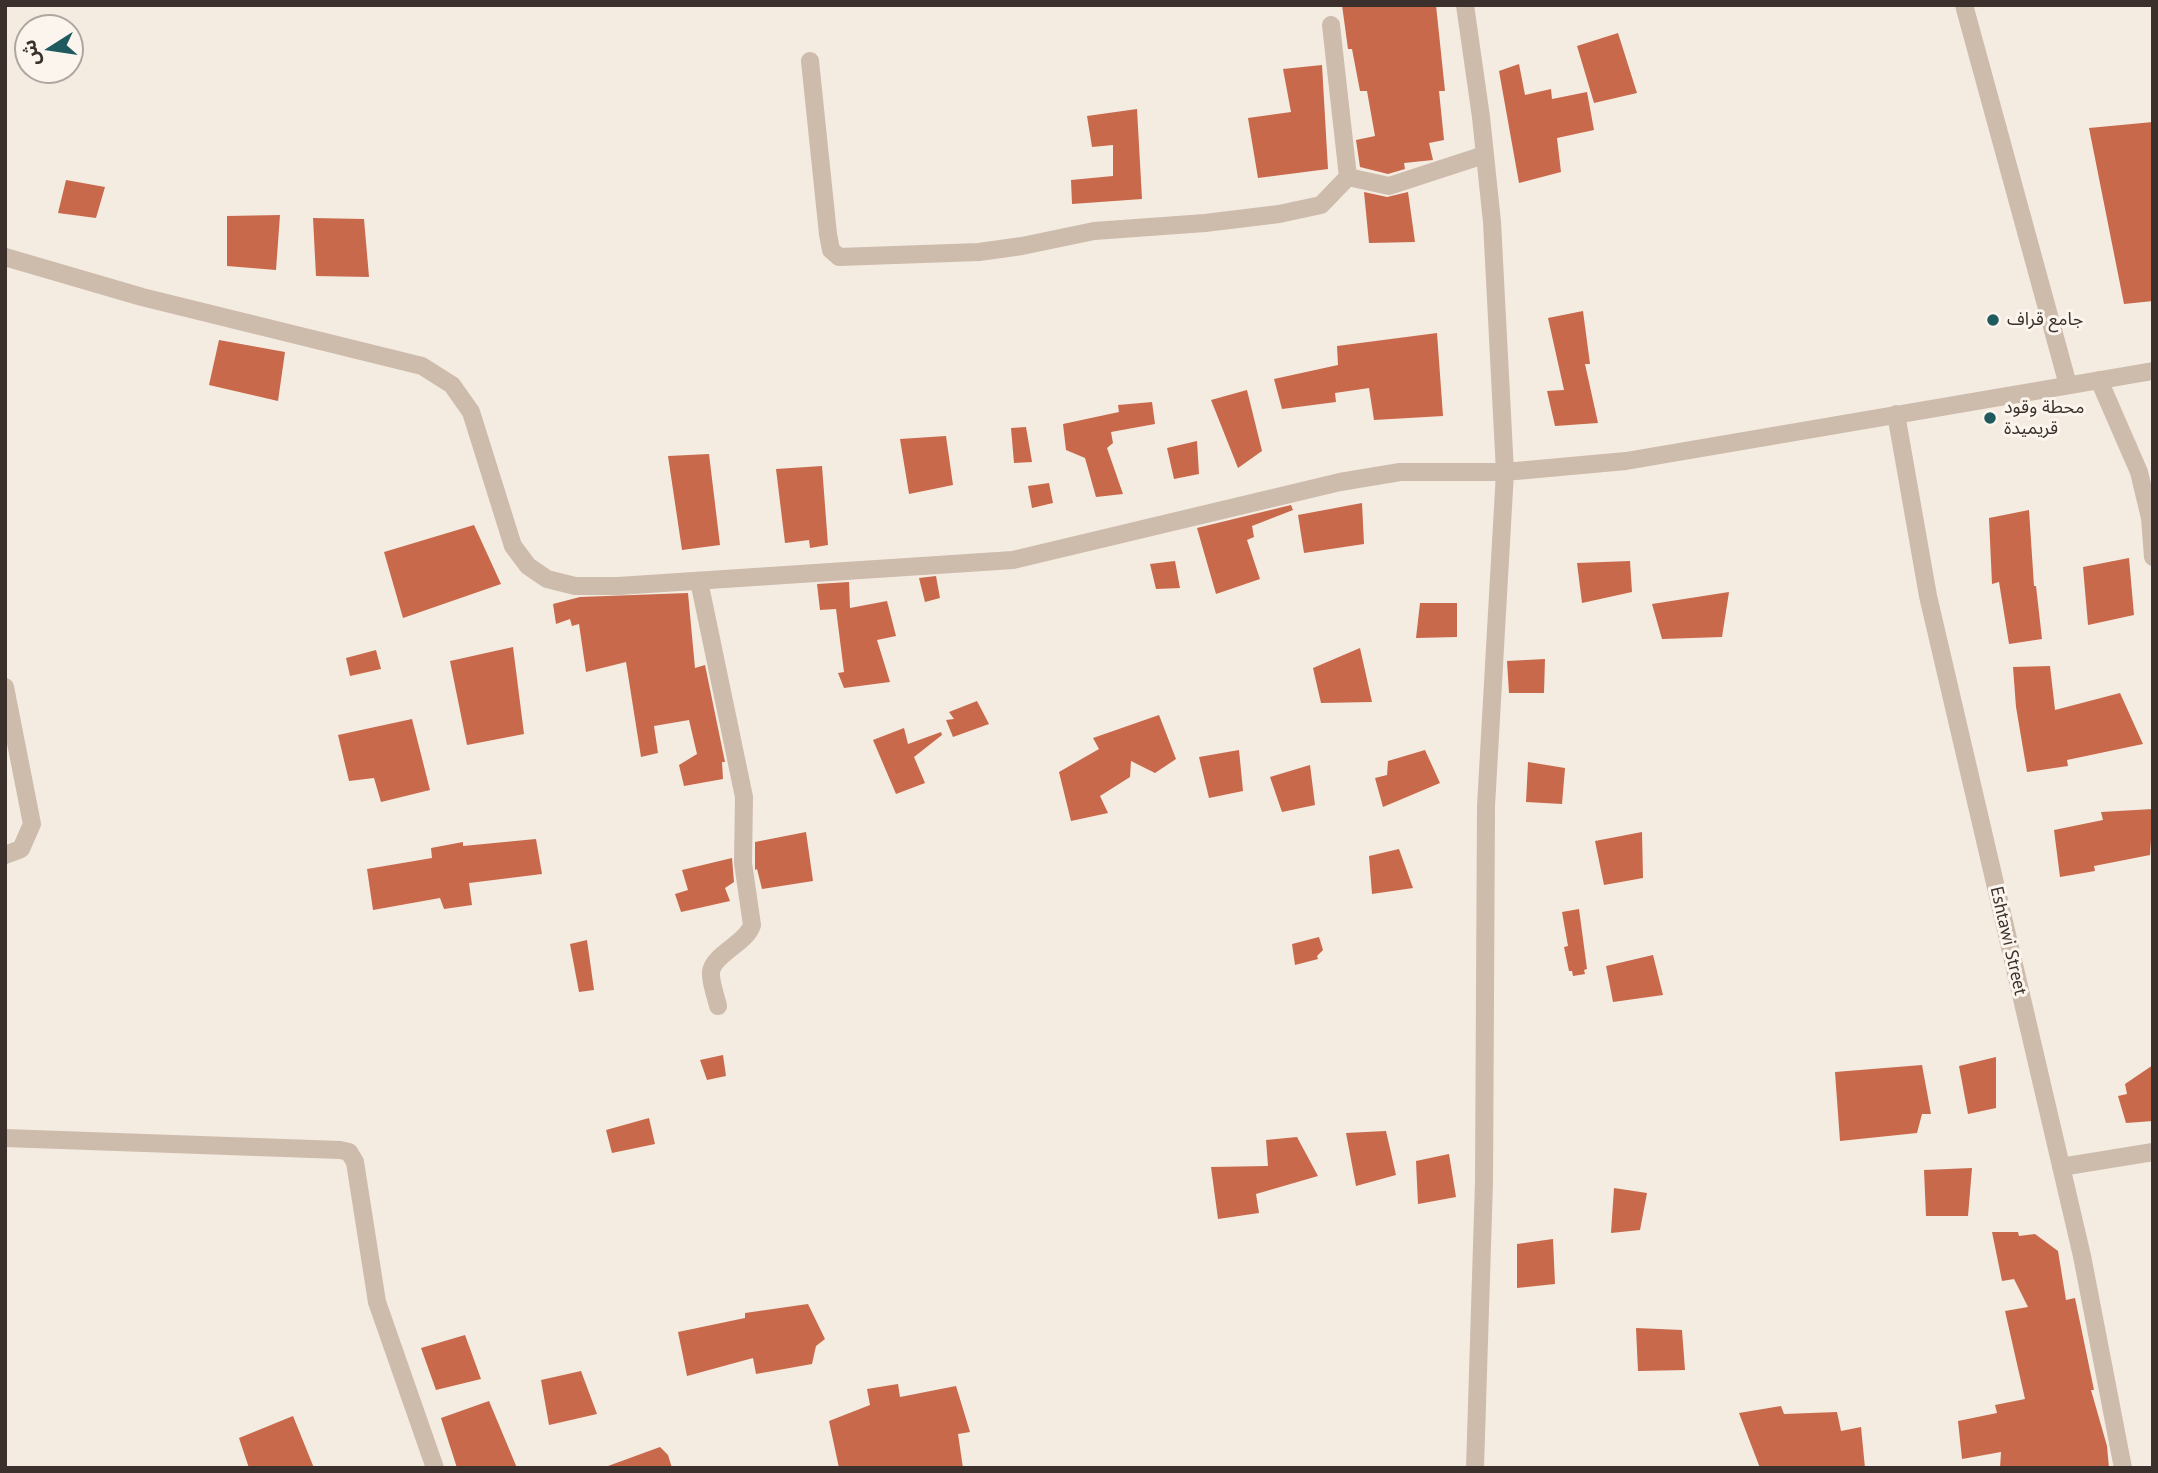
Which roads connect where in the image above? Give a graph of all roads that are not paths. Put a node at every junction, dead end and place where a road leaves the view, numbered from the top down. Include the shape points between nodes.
1 (1465, 5) edge
2 (1964, 5) edge
3 (1331, 25) dead end
4 (810, 61) dead end
5 (1483, 155) junction
6 (1348, 177) junction
7 (5, 257) edge
8 (2153, 371) edge
9 (2099, 380) junction
10 (2068, 385) junction
11 (1896, 414) junction
12 (1505, 472) junction
13 (2153, 557) edge
14 (699, 581) junction
15 (5, 687) edge
16 (5, 855) edge
17 (718, 1006) dead end
18 (5, 1138) edge
19 (2153, 1152) edge
20 (2061, 1167) junction
21 (435, 1468) edge
22 (1475, 1468) edge
23 (2123, 1468) edge

1 - 5 street
2 - 10 street
3 - 6 street
4 - 6 street via 828,234 831,250 839,257 979,252 1094,230 1279,214 1321,205
5 - 6 street via 1389,186
5 - 12 street via 1492,222
7 - 14 street via 142,297 422,366 452,385 471,412 513,546 528,566 547,579 575,586
8 - 9 street
9 - 10 street
9 - 13 street via 2139,472
10 - 11 street
11 - 12 street via 1626,461
11 - 20 street, Eshtawi Street via 1928,596
12 - 14 street via 1400,472 1340,482 1013,560
12 - 22 street via 1486,806
14 - 17 street via 744,797 743,863 752,925 749,934 714,964 711,972
15 - 16 street via 32,824 21,849
18 - 21 street via 349,1152 355,1162 377,1302
19 - 20 street
20 - 23 street, Eshtawi Street

